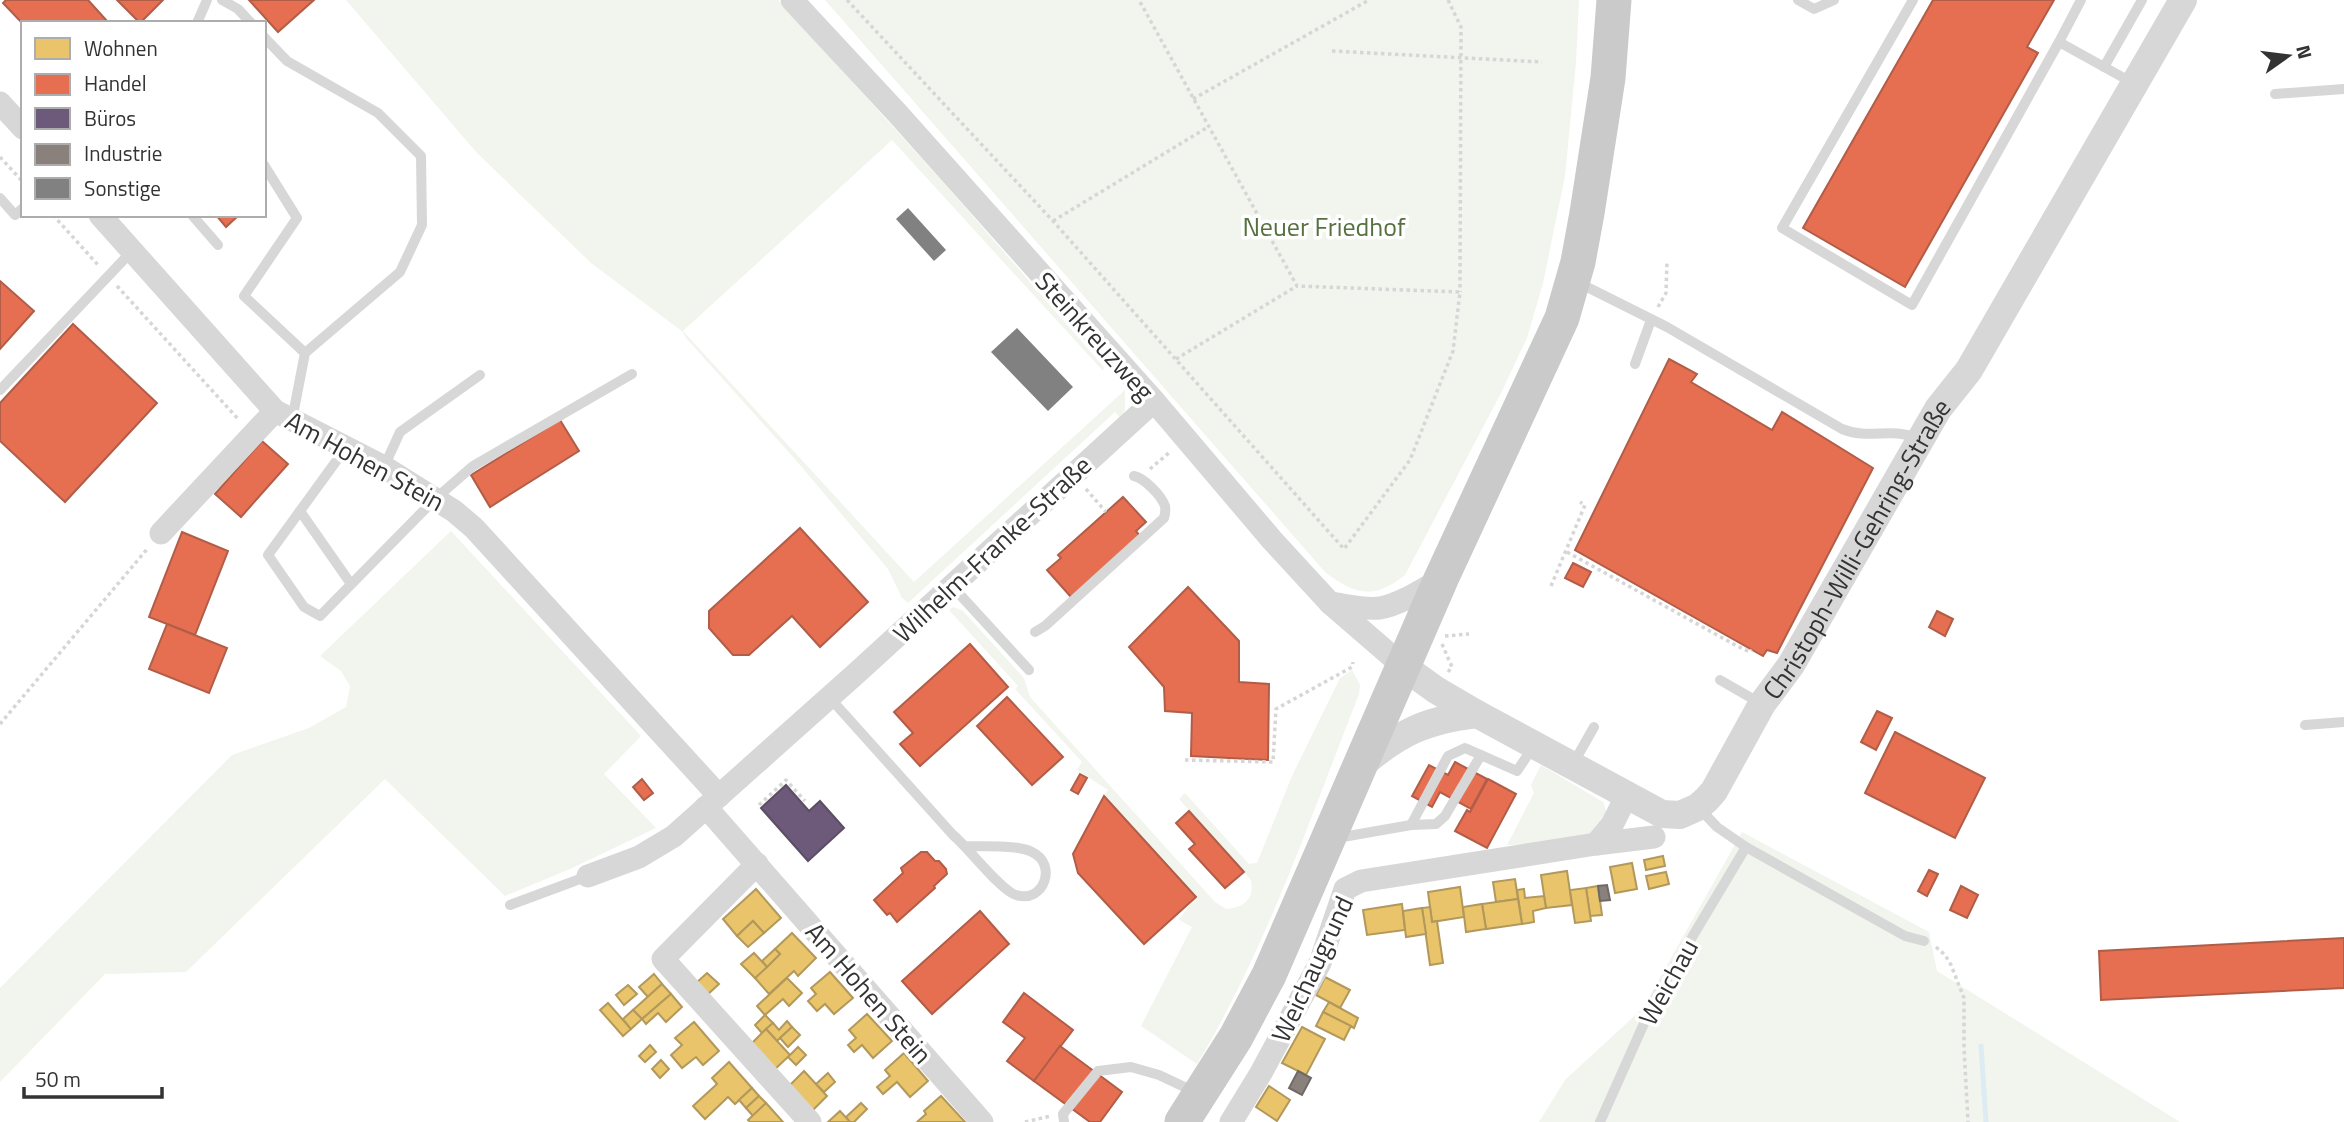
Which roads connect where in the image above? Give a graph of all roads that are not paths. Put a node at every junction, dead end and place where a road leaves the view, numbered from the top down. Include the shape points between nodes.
1 (208, 0) edge
2 (222, 0) edge
3 (792, 0) edge
4 (1614, 0) edge
5 (1798, 0) edge
6 (1834, 0) edge
7 (1913, 0) edge
8 (2081, 0) edge
9 (2142, 0) edge
10 (2183, 0) edge
11 (198, 21) edge
12 (249, 21) edge
13 (266, 39) edge
14 (2059, 41) junction
15 (2104, 67) junction
16 (2133, 83) junction
17 (2344, 89) edge
18 (2275, 94) dead end
19 (0, 103) edge
20 (21, 126) edge
21 (266, 168) edge
22 (0, 198) edge
23 (21, 210) edge
24 (102, 217) edge
25 (194, 217) edge
26 (218, 245) dead end
27 (132, 251) junction
28 (1573, 280) junction
29 (1651, 320) junction
30 (305, 353) junction
31 (1635, 364) dead end
32 (632, 374) dead end
33 (480, 375) dead end
34 (0, 390) edge
35 (1154, 401) junction
36 (283, 416) junction
37 (1921, 440) junction
38 (345, 449) junction
39 (384, 467) junction
40 (1138, 477) road end
41 (435, 499) junction
42 (300, 511) junction
43 (161, 533) road end
44 (1441, 579) junction
45 (351, 584) junction
46 (952, 586) junction
47 (1330, 603) junction
48 (1035, 632) dead end
49 (1404, 667) junction
50 (1029, 670) dead end
51 (1720, 680) dead end
52 (830, 697) junction
53 (1762, 704) junction
54 (1477, 714) junction
55 (2344, 722) edge
56 (2305, 725) dead end
57 (1594, 727) dead end
58 (1534, 746) junction
59 (1481, 755) junction
60 (1573, 765) junction
61 (1360, 766) junction
62 (1627, 795) junction
63 (712, 802) junction
64 (1698, 807) junction
65 (1411, 825) junction
66 (1654, 837) dead end
67 (1328, 840) junction
68 (1596, 844) junction
69 (967, 846) junction
70 (1746, 847) junction
71 (757, 864) junction
72 (588, 876) joint
73 (510, 905) dead end
74 (1924, 941) road end
75 (1191, 1108) edge
76 (1064, 1118) edge
77 (810, 1122) edge
78 (982, 1122) edge
79 (1231, 1122) edge
80 (1601, 1122) edge

1 - 11 lane
2 - 12 lane
3 - 35 street, Steinkreuzweg
4 - 28 main road via 1608,78
5 - 6 lane via 1814,9
7 - 14 lane via 1782,228 1912,305
8 - 14 lane
9 - 15 lane
10 - 16 street, Christoph-Willi-Gehring-Straße
13 - 30 lane via 287,61 378,113 421,156 422,225 400,272
14 - 15 lane
15 - 16 lane
16 - 37 street, Christoph-Willi-Gehring-Straße via 1969,370
17 - 18 lane
19 - 20 street
21 - 30 lane via 297,218 244,296
22 - 23 lane via 15,215
24 - 27 street, Am Hohen Stein
25 - 26 lane
27 - 34 lane
27 - 36 street, Am Hohen Stein
28 - 29 lane
28 - 44 main road via 1562,318
29 - 31 lane
29 - 37 lane via 1842,429 1863,435 1893,432
30 - 36 lane
32 - 41 lane via 473,466
33 - 39 lane via 400,432
35 - 46 street, Wilhelm-Franke-Straße
35 - 47 street, Steinkreuzweg
36 - 38 street, Am Hohen Stein
36 - 43 street via 253,435
37 - 53 street, Christoph-Willi-Gehring-Straße via 1791,665
38 - 39 street, Am Hohen Stein
38 - 42 lane
39 - 41 street, Am Hohen Stein
40 - 48 lane via 1165,506 1161,524
41 - 45 lane
41 - 63 street, Am Hohen Stein via 474,528
42 - 45 lane
42 - 45 lane via 268,555 304,607 320,616
44 - 47 street via 1379,608
44 - 49 main road
46 - 50 lane
46 - 52 street, Wilhelm-Franke-Straße
47 - 49 street, Steinkreuzweg
49 - 54 street
49 - 61 main road
51 - 53 lane
52 - 63 street, Wilhelm-Franke-Straße
52 - 69 lane
53 - 64 street, Christoph-Willi-Gehring-Straße via 1714,791
54 - 58 street
54 - 61 street via 1415,728
55 - 56 lane
57 - 60 lane
58 - 59 lane via 1517,771
58 - 60 street
59 - 65 lane via 1446,816 1436,824
59 - 65 lane via 1465,748 1448,756
60 - 62 street
61 - 67 main road
62 - 64 street via 1662,814 1680,815
62 - 68 street
63 - 71 street, Am Hohen Stein
63 - 72 street, Wilhelm-Franke-Straße via 656,848
64 - 70 lane
65 - 67 lane
66 - 68 street, Weichaugrund
67 - 75 main road via 1269,975
68 - 79 street, Weichaugrund via 1361,881 1345,889 1320,963
69 - 69 lane via 1016,895 1026,896 1044,886 1045,864 1034,852
70 - 74 lane via 1893,930
70 - 80 lane, Weichau via 1654,1001
71 - 77 street via 663,959
71 - 78 street, Am Hohen Stein
72 - 73 lane
75 - 76 lane via 1159,1075 1131,1067 1098,1071

